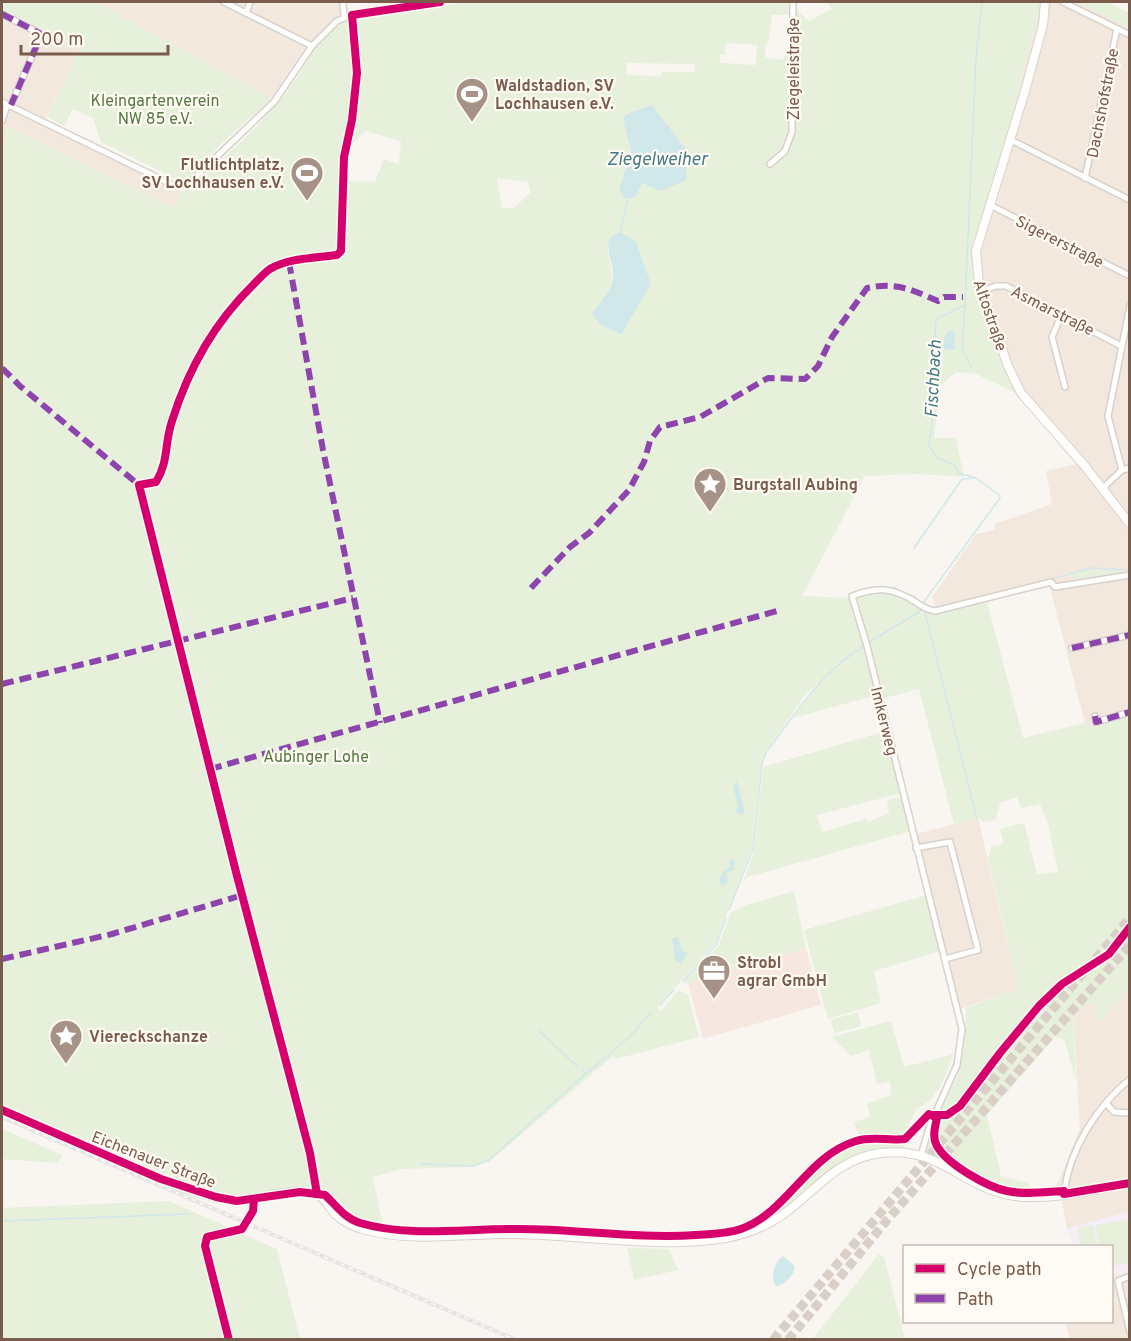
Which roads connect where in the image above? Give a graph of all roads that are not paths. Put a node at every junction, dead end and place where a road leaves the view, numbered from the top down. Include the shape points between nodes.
1 (224, 2) edge
2 (250, 2) edge
3 (343, 2) edge
4 (396, 2) edge
5 (440, 2) edge
6 (793, 2) edge
7 (1045, 2) edge
8 (1063, 2) edge
9 (396, 9) junction
10 (246, 13) junction
11 (2, 14) edge
12 (344, 17) junction
13 (1116, 29) junction
14 (1130, 35) edge
15 (312, 46) junction
16 (7, 104) edge
17 (2, 121) edge
18 (1011, 140) junction
19 (770, 164) dead end
20 (1085, 178) junction
21 (1130, 200) edge
22 (990, 205) junction
23 (1130, 276) edge
24 (982, 291) junction
25 (1130, 306) edge
26 (1062, 314) junction
27 (1122, 346) junction
28 (1065, 387) dead end
29 (1130, 468) edge
30 (1122, 470) junction
31 (1103, 488) junction
32 (1130, 524) edge
33 (1130, 575) edge
34 (1130, 635) edge
35 (1072, 648) dead end
36 (1130, 712) edge
37 (1095, 716) dead end
38 (916, 848) junction
39 (945, 959) junction
40 (1130, 1079) edge
41 (1106, 1103) junction
42 (2, 1110) edge
43 (1130, 1113) edge
44 (921, 1155) junction
45 (1130, 1183) edge
46 (1064, 1194) junction
47 (1130, 1276) edge
48 (1130, 1332) edge

1 - 10 street
2 - 10 street
3 - 12 street
4 - 9 street
5 - 9 street
6 - 19 street, Ziegeleistraße via 792,132 784,151
7 - 18 street, Altostraße via 1043,25
8 - 13 street
9 - 12 street
10 - 15 street
11 - 16 street via 39,33 36,47
12 - 15 street
13 - 14 street
13 - 20 street, Dachshofstraße
15 - 16 street via 279,97 187,184 173,184
16 - 17 street
18 - 20 street
18 - 22 street, Altostraße
20 - 21 street
22 - 23 street, Sigererstraße
22 - 24 street, Altostraße via 976,250 976,271
24 - 26 street, Asmarstraße via 1006,286
24 - 31 street, Altostraße via 1021,393
25 - 27 street
26 - 27 street, Asmarstraße
26 - 28 street via 1052,337
27 - 30 street via 1108,416
29 - 30 street
30 - 31 street
31 - 32 street, Altostraße
33 - 38 street, Imkerweg via 1055,587 1052,582 965,605 929,610 886,588 852,596
34 - 35 street
36 - 37 street via 1096,722
38 - 39 street, Imkerweg
38 - 39 street via 950,842 964,892 978,950
39 - 44 street, Imkerweg via 962,1042 952,1079 934,1115
40 - 41 street
41 - 43 street via 1114,1112
41 - 46 street via 1084,1134
42 - 44 street, Eichenauer Straße via 161,1179 216,1197 244,1200 310,1192 323,1198 336,1215 351,1225 414,1237 515,1234 645,1242 726,1238 758,1229 778,1218 834,1171 859,1158 884,1153
44 - 46 street, Eichenauer Straße via 1005,1194
45 - 46 street, Eichenauer Straße
47 - 48 street via 1121,1278 1118,1286

